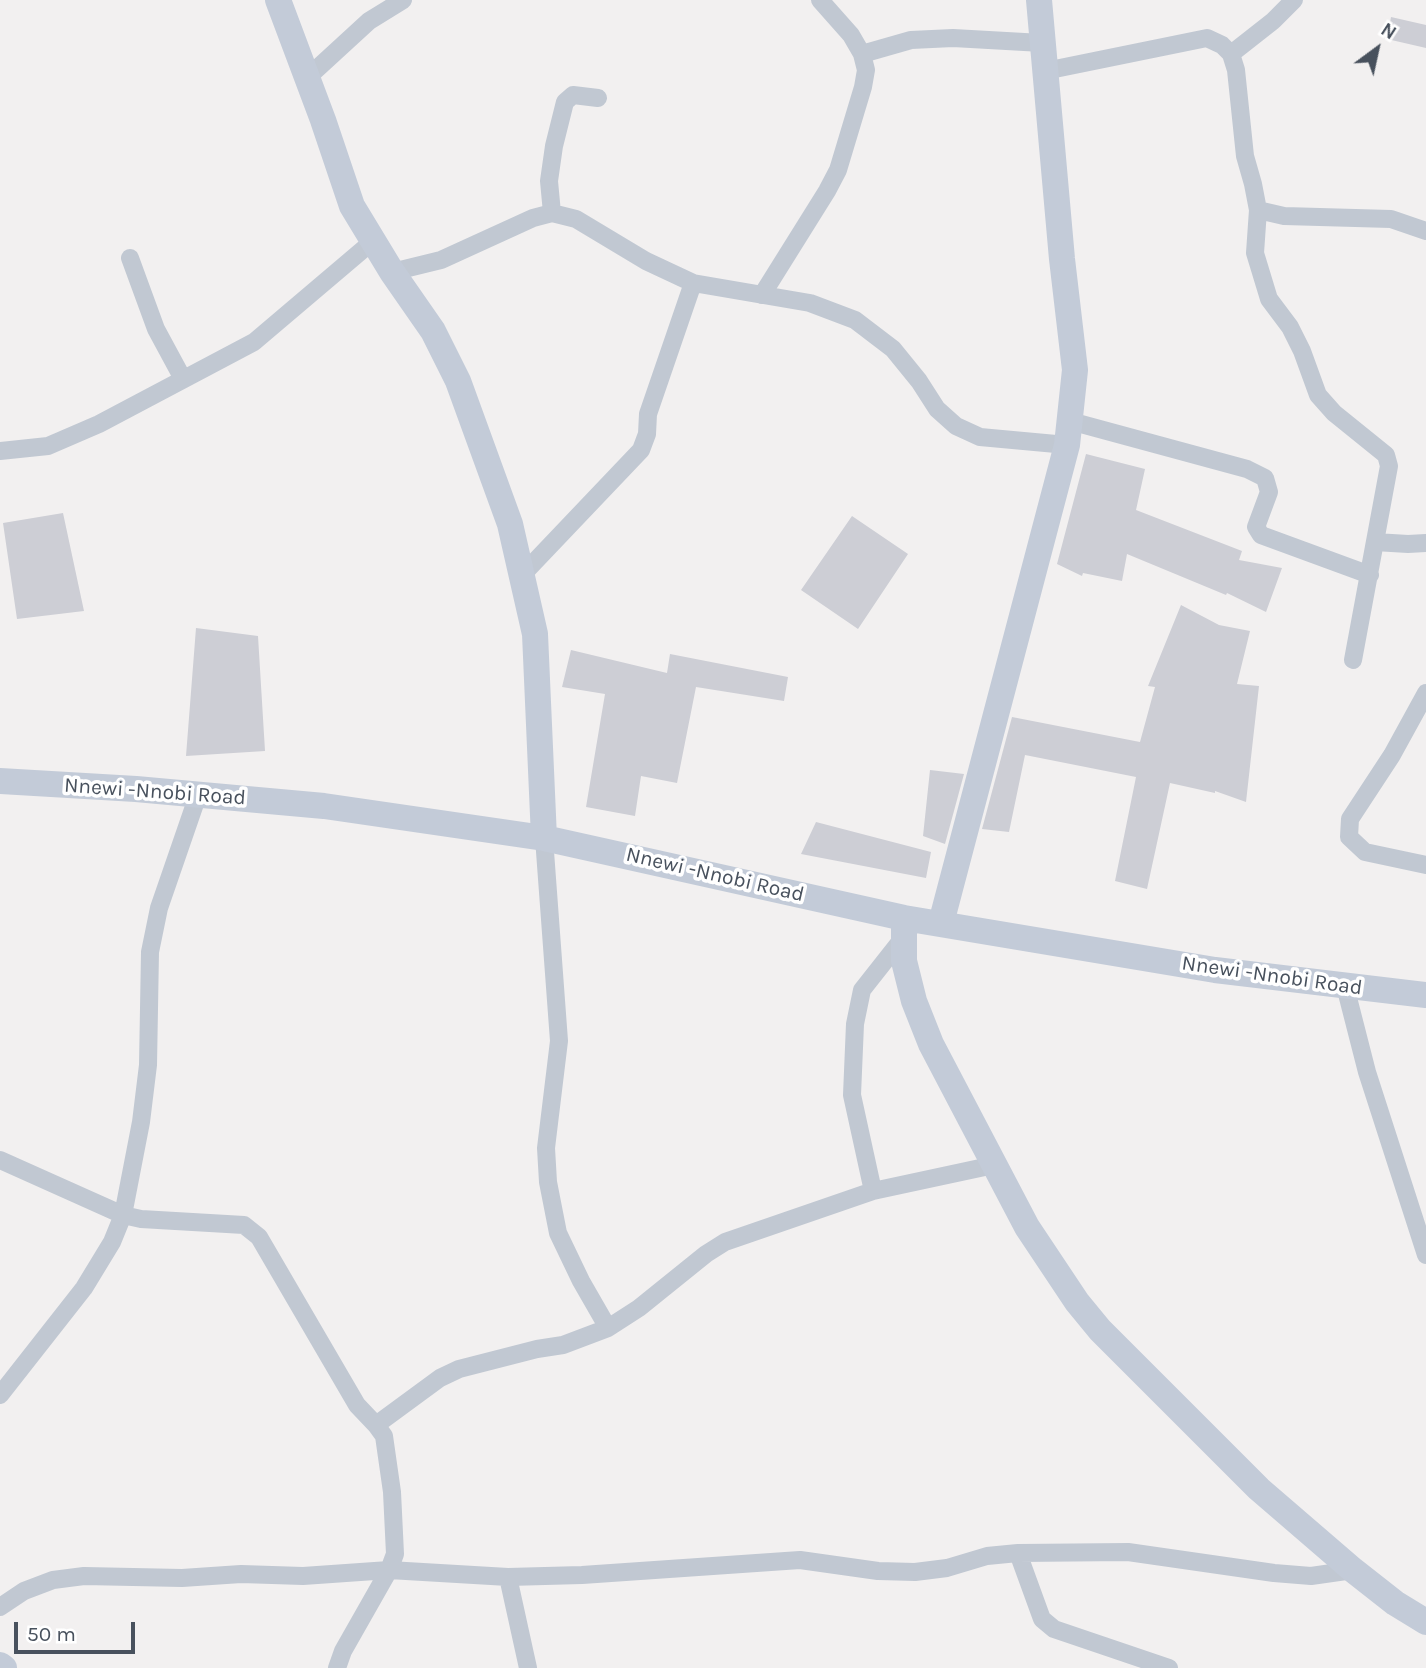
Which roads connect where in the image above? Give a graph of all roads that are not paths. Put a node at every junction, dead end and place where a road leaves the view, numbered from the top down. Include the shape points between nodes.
1 (278, 0) edge
2 (403, 0) edge
3 (820, 0) edge
4 (1039, 0) edge
5 (1294, 0) edge
6 (1042, 43) junction
7 (862, 54) junction
8 (1231, 54) junction
9 (1045, 71) junction
10 (308, 77) junction
11 (597, 98) dead end
12 (1258, 209) junction
13 (552, 213) junction
14 (1426, 231) edge
15 (373, 241) junction
16 (130, 258) dead end
17 (392, 272) junction
18 (693, 283) junction
19 (762, 295) junction
20 (183, 379) junction
21 (1068, 433) junction
22 (0, 451) edge
23 (1375, 542) junction
24 (1426, 543) edge
25 (523, 574) junction
26 (1370, 575) junction
27 (1353, 660) dead end
28 (1426, 693) edge
29 (0, 781) edge
30 (198, 795) junction
31 (544, 838) junction
32 (1426, 865) edge
33 (941, 923) junction
34 (904, 928) junction
35 (1345, 986) junction
36 (1426, 995) edge
37 (0, 1160) edge
38 (995, 1165) junction
39 (873, 1191) junction
40 (123, 1215) junction
41 (1426, 1255) edge
42 (608, 1328) junction
43 (0, 1395) edge
44 (376, 1424) junction
45 (1018, 1553) junction
46 (388, 1570) junction
47 (1353, 1570) junction
48 (508, 1577) junction
49 (0, 1607) edge
50 (1426, 1622) edge
51 (337, 1668) edge
52 (528, 1668) edge
53 (1169, 1668) edge

1 - 10 street
2 - 10 street via 369,22
3 - 7 street via 851,34
4 - 6 street
5 - 8 street
6 - 7 street via 911,40
6 - 9 street
7 - 19 street via 866,70 863,88 838,170
8 - 9 street via 1208,38
8 - 12 street via 1245,156
9 - 21 street via 1075,370
10 - 15 street via 352,206
11 - 13 street via 573,95 565,102 549,181
12 - 14 street via 1283,216 1391,219
12 - 23 street via 1255,253 1269,299 1290,327 1318,395 1386,455
13 - 17 street via 441,260
13 - 18 street via 576,219
15 - 17 street
15 - 20 street via 254,342
16 - 20 street via 156,329
17 - 25 street via 433,331 458,381 510,524
18 - 19 street
18 - 25 street via 641,450
19 - 21 street via 810,303 855,320 893,349 937,409 956,426 979,437
20 - 22 street via 48,446
21 - 26 street via 1247,469 1265,478 1269,492 1256,527 1261,535
21 - 33 street
23 - 24 street
23 - 26 street
25 - 31 street via 535,634
26 - 27 street
28 - 32 street via 1350,819 1349,837 1365,852
29 - 30 street, Nnewi -Nnobi Road
30 - 31 street, Nnewi -Nnobi Road via 324,806
30 - 40 street via 159,908 150,952 148,1065
31 - 34 street, Nnewi -Nnobi Road
31 - 42 street via 559,1041 546,1148 548,1182 558,1233
33 - 34 street, Nnewi -Nnobi Road
33 - 35 street, Nnewi -Nnobi Road via 1215,970
34 - 38 street via 904,961 914,1001
34 - 39 street via 862,990 855,1024 852,1095
35 - 36 street, Nnewi -Nnobi Road
35 - 41 street via 1367,1073
37 - 40 street
38 - 39 street
38 - 47 street via 1027,1227 1100,1330 1259,1489
39 - 42 street via 725,1242
40 - 43 street via 84,1289
40 - 44 street via 244,1225 252,1230 357,1405
42 - 44 street via 563,1345 460,1369
44 - 46 street via 384,1436 393,1492 395,1554
45 - 47 street via 1128,1552 1311,1576
45 - 48 street via 915,1572 800,1560
45 - 53 street via 1042,1619 1054,1629
46 - 48 street
46 - 49 street via 303,1576 84,1576 52,1580
46 - 51 street
47 - 50 street
48 - 52 street

